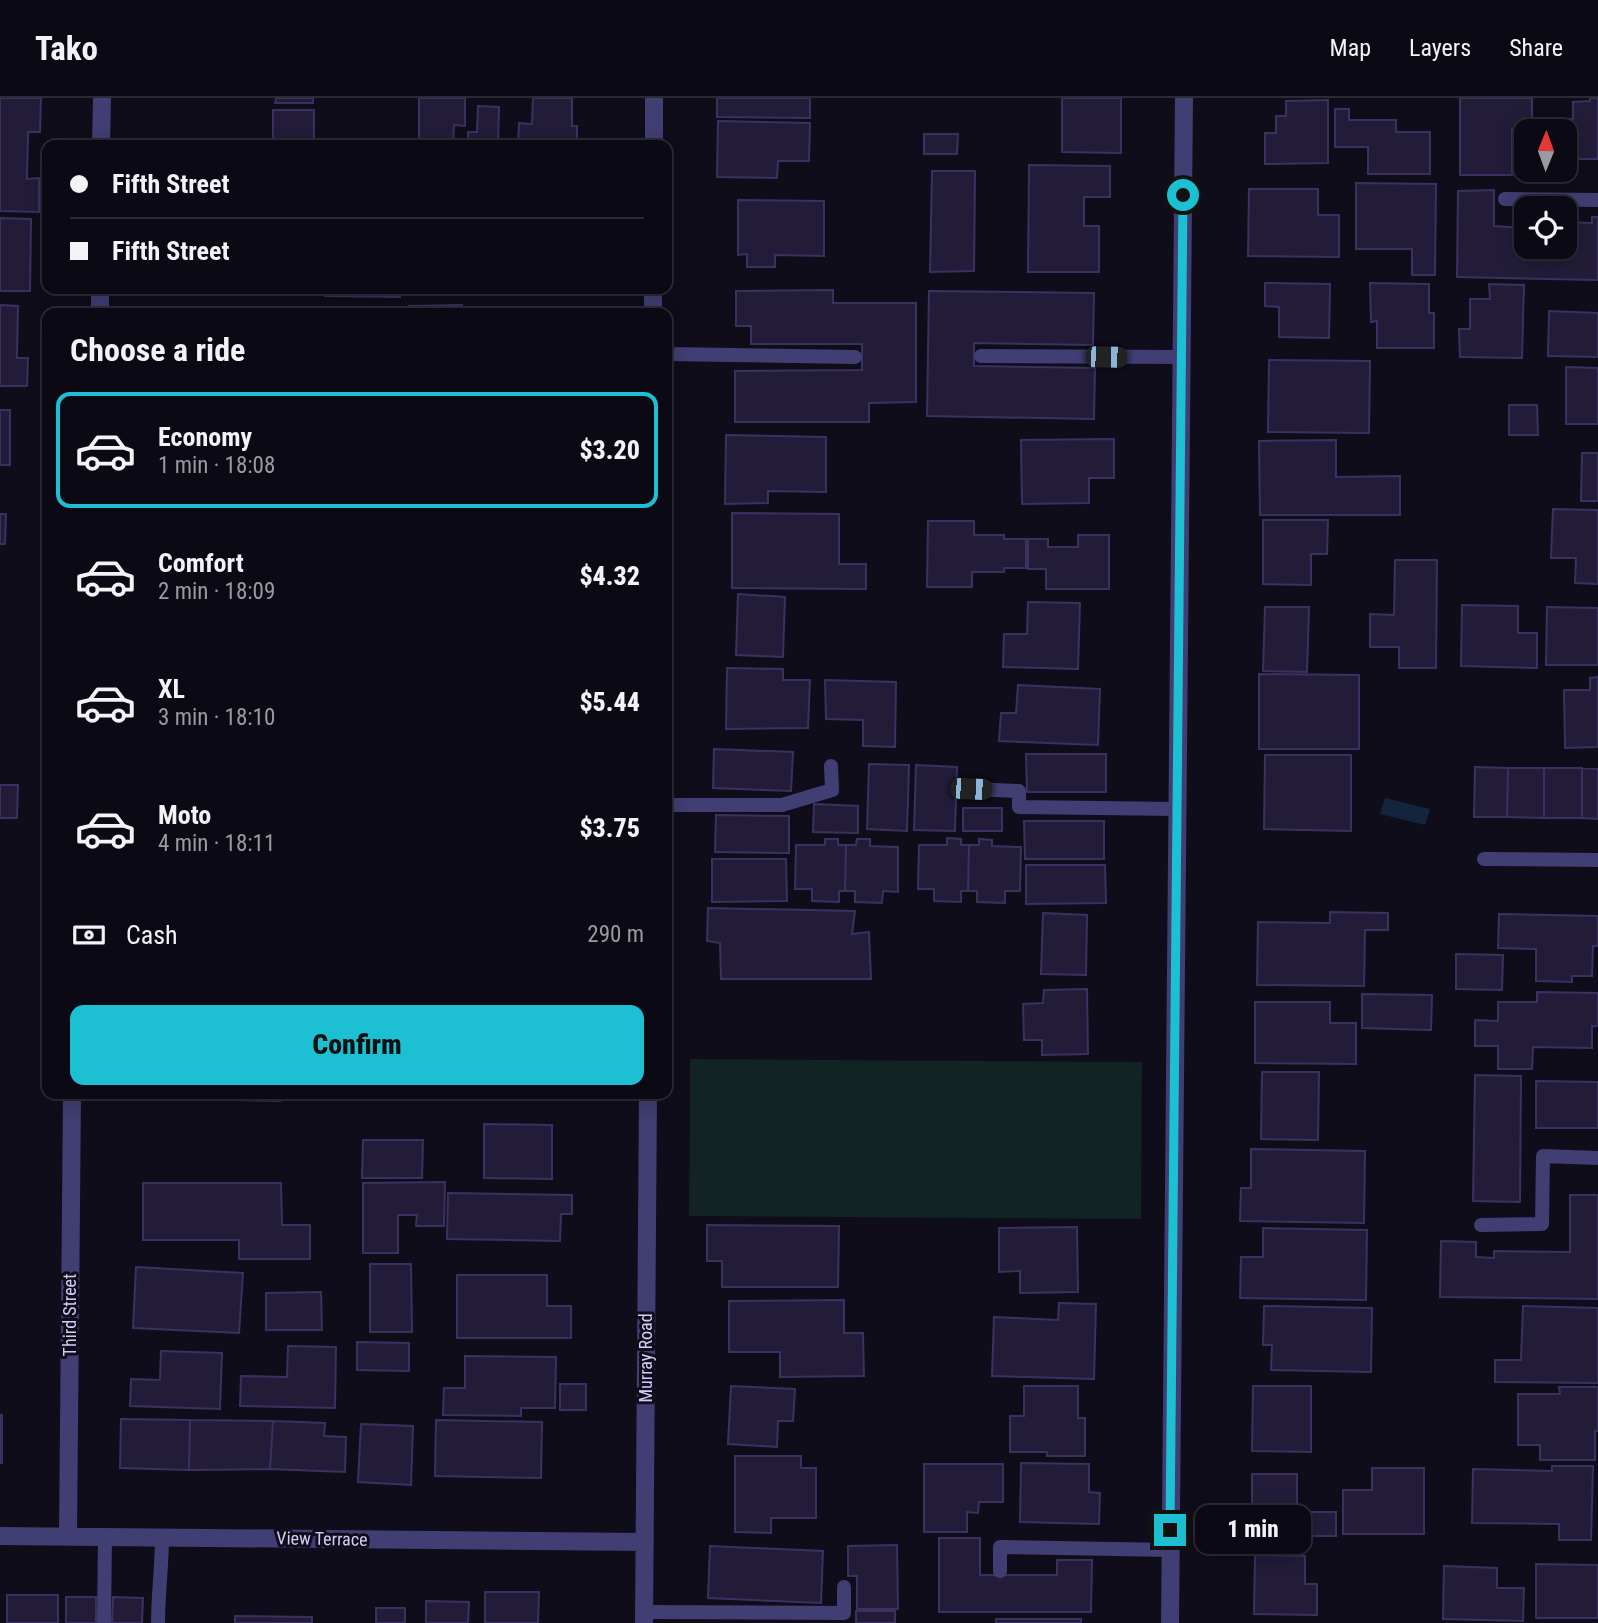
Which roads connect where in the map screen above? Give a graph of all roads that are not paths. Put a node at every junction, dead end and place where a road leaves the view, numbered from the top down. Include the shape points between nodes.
1 (102, 98) edge
2 (654, 98) edge
3 (1184, 98) edge
4 (101, 140) edge
5 (654, 140) edge
6 (1505, 198) dead end
7 (1598, 200) edge
8 (672, 354) edge
9 (981, 356) dead end
10 (855, 357) dead end
11 (1181, 357) junction
12 (831, 766) dead end
13 (971, 789) dead end
14 (672, 804) edge
15 (1177, 809) junction
16 (1484, 859) dead end
17 (1598, 860) edge
18 (72, 1099) edge
19 (648, 1099) edge
20 (1598, 1158) edge
21 (1481, 1225) dead end
22 (0, 1536) edge
23 (68, 1536) junction
24 (105, 1536) junction
25 (162, 1537) junction
26 (645, 1542) junction
27 (1171, 1550) junction
28 (1000, 1571) dead end
29 (844, 1587) dead end
30 (644, 1617) edge
31 (844, 1618) edge
32 (104, 1623) edge
33 (158, 1623) edge
34 (1170, 1623) edge

1 - 4 street
2 - 5 street
3 - 11 street
6 - 7 lane
8 - 10 lane
9 - 11 lane
11 - 15 street
12 - 14 lane via 832,790 782,805
13 - 15 lane via 1019,791 1019,807
15 - 27 street
16 - 17 lane
18 - 23 street, Third Street
19 - 26 street, Murray Road
20 - 21 lane via 1543,1156 1542,1224
22 - 23 street, View Terrace
23 - 24 street, View Terrace
24 - 25 street, View Terrace
24 - 32 lane
25 - 26 street, View Terrace
25 - 33 lane
26 - 30 street, Murray Road
27 - 28 lane via 1000,1547
27 - 34 street
29 - 31 lane
30 - 31 lane

